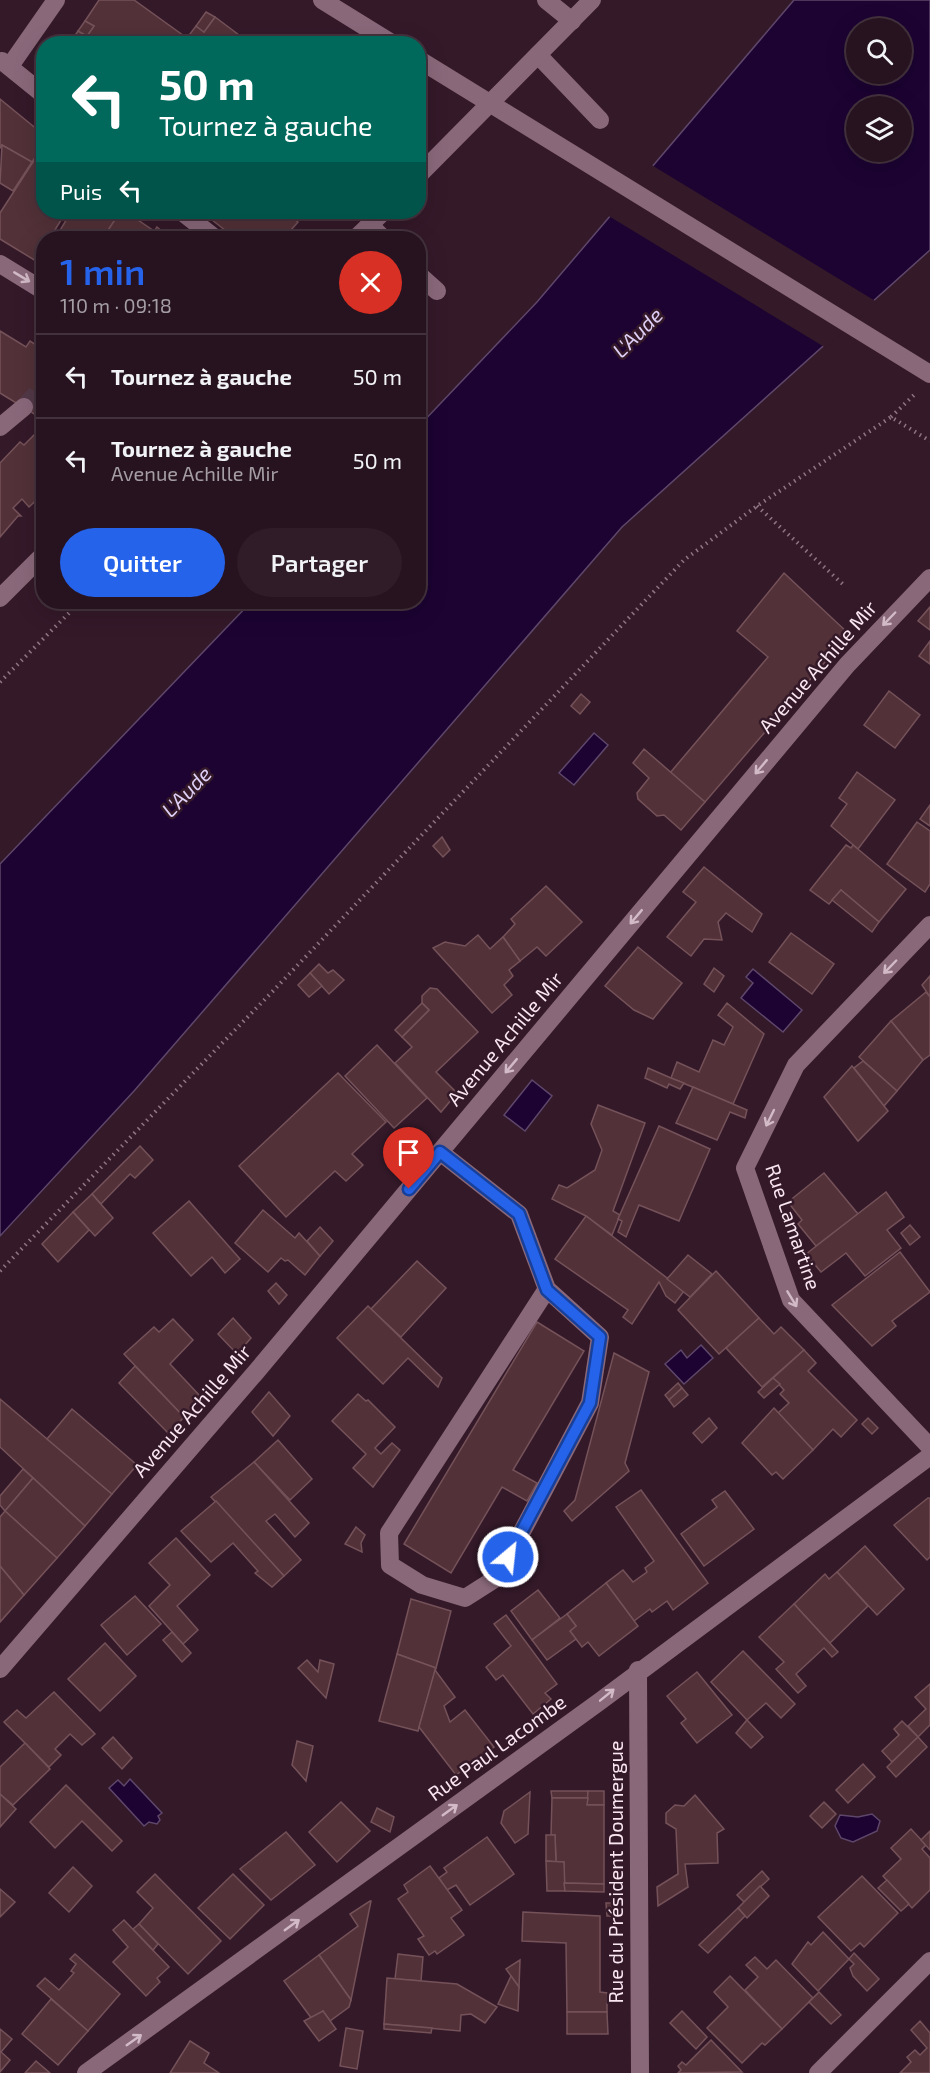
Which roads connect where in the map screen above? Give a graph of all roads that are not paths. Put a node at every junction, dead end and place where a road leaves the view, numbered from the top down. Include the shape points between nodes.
1 (56, 0) edge
2 (322, 0) edge
3 (546, 0) edge
4 (592, 0) edge
5 (572, 21) junction
6 (380, 36) edge
7 (538, 55) junction
8 (5, 63) edge
9 (426, 64) edge
10 (36, 88) edge
11 (600, 120) dead end
12 (426, 168) edge
13 (192, 219) edge
14 (376, 219) edge
15 (370, 225) junction
16 (206, 231) edge
17 (364, 231) edge
18 (376, 231) edge
19 (0, 264) edge
20 (426, 281) edge
21 (36, 286) edge
22 (437, 291) dead end
23 (926, 380) edge
24 (24, 407) tunnel mouth
25 (0, 427) edge
26 (36, 562) edge
27 (930, 578) edge
28 (0, 598) edge
29 (930, 925) edge
30 (440, 1152) junction
31 (547, 1290) junction
32 (930, 1447) edge
33 (930, 1456) edge
34 (0, 1669) edge
35 (638, 1670) junction
36 (930, 1961) edge
37 (91, 2072) edge
38 (640, 2073) edge
39 (818, 2073) edge

1 - 8 street
2 - 6 street
3 - 5 street
4 - 5 street
5 - 7 street
7 - 11 street
7 - 12 street
8 - 10 street
9 - 23 street
13 - 16 street
14 - 15 street
15 - 17 street
15 - 18 street
19 -> 21 street
20 - 22 street
24 - 25 street
26 - 28 street
27 -> 30 street, Avenue Achille Mir via 846,665
29 -> 32 street, Rue Lamartine via 795,1065 745,1168 790,1300
30 - 31 street via 519,1214
30 - 34 street, Avenue Achille Mir
31 - 31 street via 389,1533 390,1565 423,1584 465,1598 498,1576 590,1403 600,1337
33 - 35 street, Rue Paul Lacombe
37 -> 35 street, Rue Paul Lacombe
35 - 38 street, Rue du Président Doumergue
36 - 39 street

